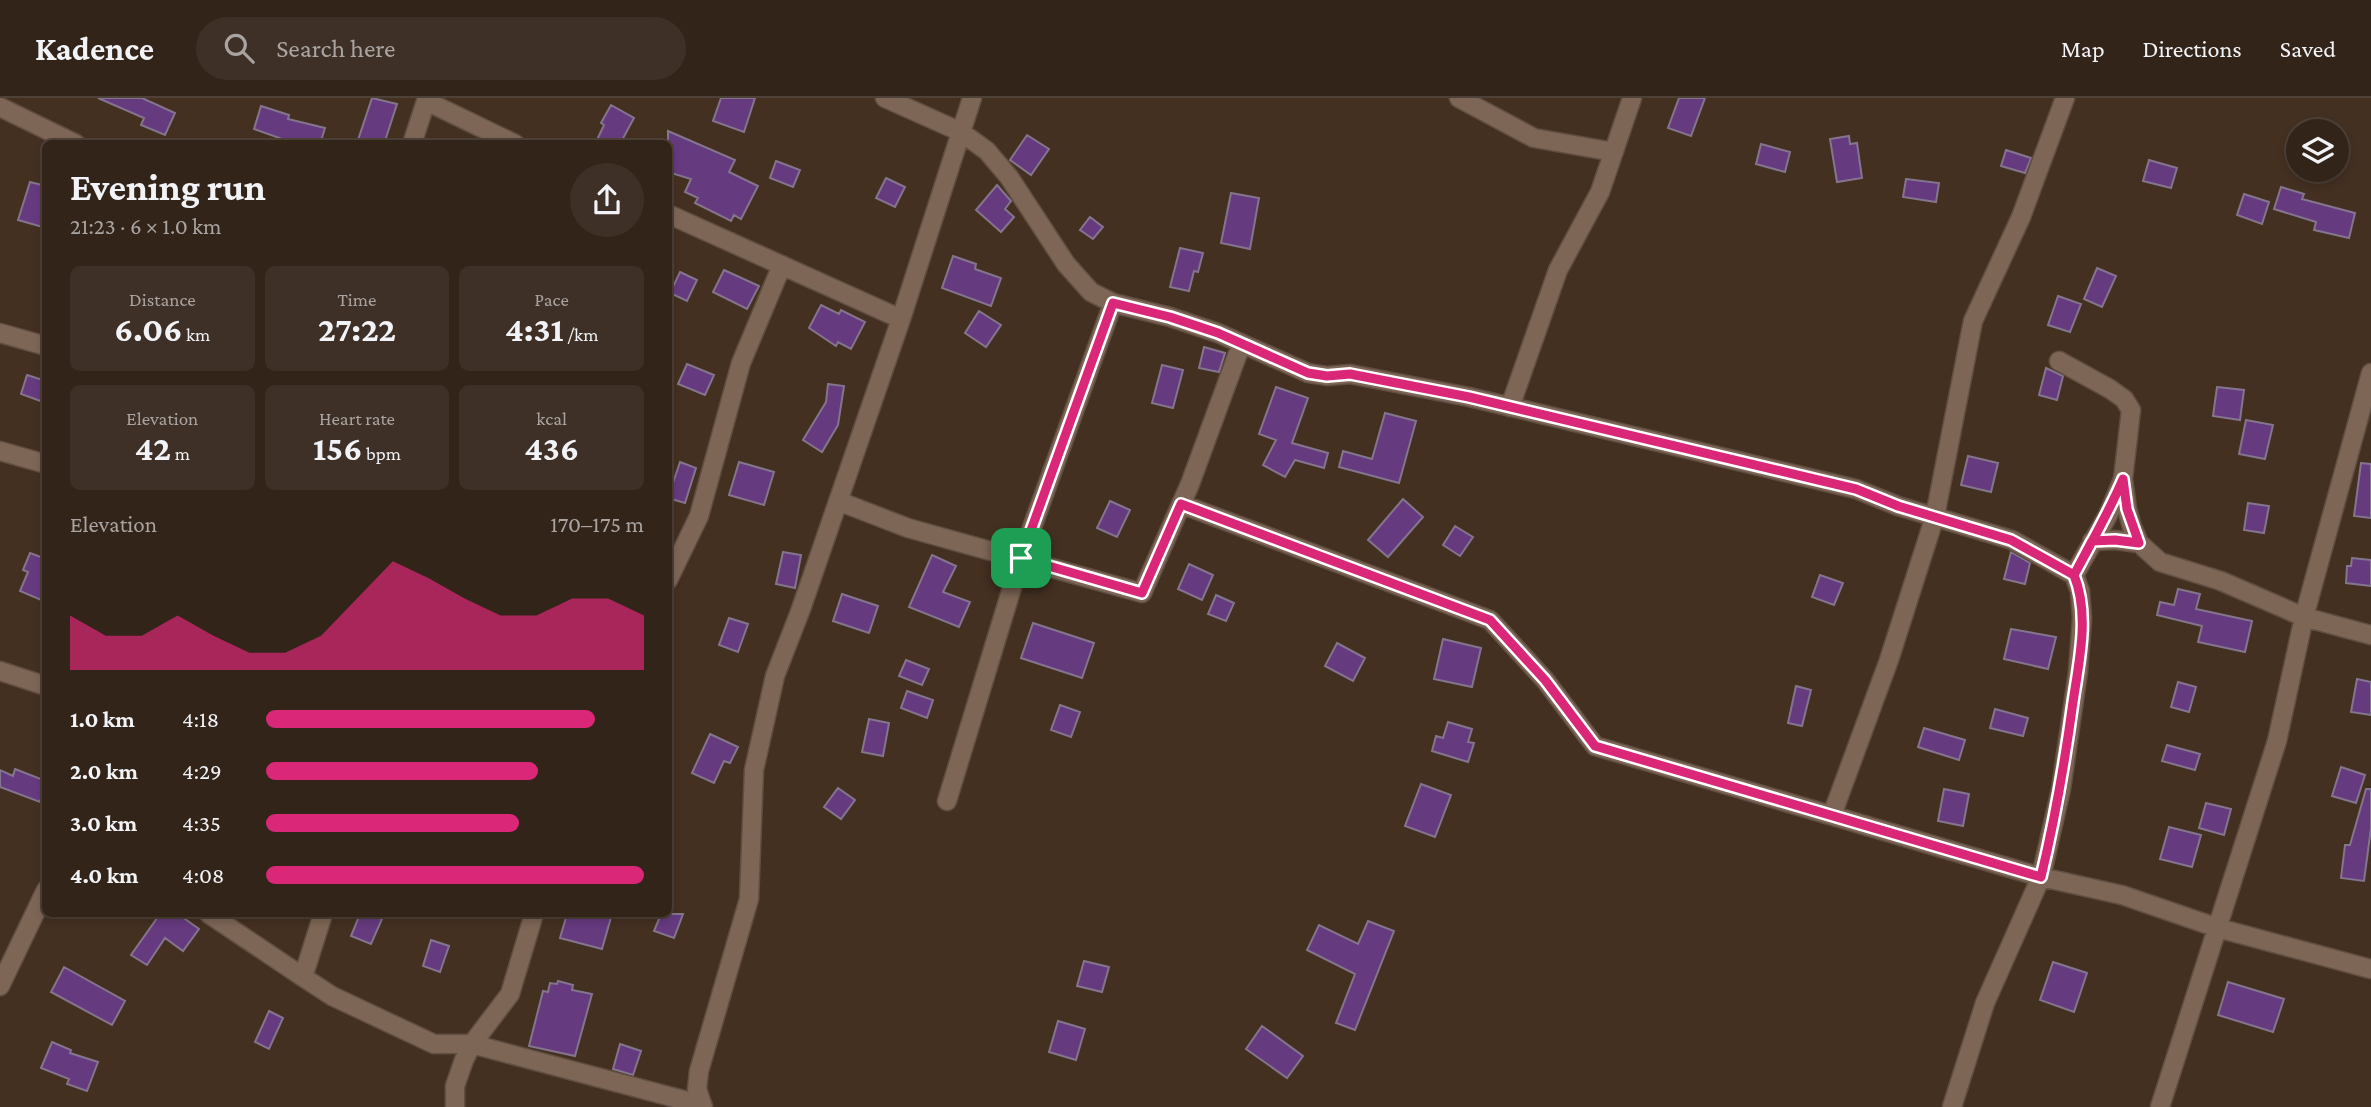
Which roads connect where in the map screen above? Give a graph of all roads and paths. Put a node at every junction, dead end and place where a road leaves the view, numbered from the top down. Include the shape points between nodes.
1 (885, 98) edge
2 (972, 98) edge
3 (1459, 98) edge
4 (1632, 98) edge
5 (2065, 98) edge
6 (423, 99) edge
7 (0, 107) edge
8 (961, 132) junction
9 (68, 140) edge
10 (413, 140) edge
11 (507, 140) edge
12 (1614, 152) junction
13 (672, 216) edge
14 (782, 265) junction
15 (1113, 303) junction
16 (901, 319) junction
17 (0, 333) edge
18 (42, 345) edge
19 (1241, 345) junction
20 (2059, 361) dead end
21 (2371, 373) edge
22 (1510, 407) junction
23 (0, 452) edge
24 (42, 463) edge
25 (2123, 479) junction
26 (838, 501) junction
27 (1181, 504) junction
28 (1935, 516) junction
29 (2092, 541) junction
30 (2139, 543) junction
31 (1021, 558) junction
32 (672, 572) edge
33 (2074, 575) junction
34 (2304, 617) junction
35 (2371, 635) edge
36 (0, 671) edge
37 (42, 684) edge
38 (947, 801) dead end
39 (1832, 815) junction
40 (2041, 877) junction
41 (42, 898) edge
42 (214, 917) edge
43 (322, 917) edge
44 (533, 917) edge
45 (2218, 928) junction
46 (2371, 969) edge
47 (303, 976) junction
48 (0, 986) edge
49 (472, 1044) junction
50 (703, 1106) edge
51 (455, 1107) edge
52 (1952, 1107) edge
53 (2160, 1107) edge

1 - 8 street
2 - 8 street
3 - 12 street via 1534,138
4 - 12 street
5 - 28 street via 2021,217 1973,321
6 - 10 street
6 - 11 street
7 - 9 street
8 - 15 street via 987,151 1009,177 1066,264 1091,292
8 - 16 street
12 - 22 street via 1600,192 1558,270
13 - 14 street
14 - 16 street
14 - 32 street via 741,363 699,516
15 - 19 street via 1170,317
15 - 31 street
16 - 26 street
17 - 18 street
19 - 22 street via 1308,373 1350,374
19 - 27 street
20 - 25 street via 2110,389 2131,411
21 - 34 street
22 - 28 street via 1856,489
23 - 24 street
25 - 29 street
25 - 30 street
26 - 31 street via 908,528
26 - 50 street via 775,676 754,770 749,899 699,1071 697,1089
27 - 31 street via 1142,593
27 - 39 street via 1490,620 1545,680 1595,746
28 - 33 street via 2011,540
28 - 39 street
29 - 30 street
29 - 33 street
30 - 34 street via 2160,562 2221,581
31 - 38 street
33 - 40 street via 2080,591 2081,646 2062,789
34 - 35 street
34 - 45 street via 2277,741
36 - 37 street
39 - 40 street
40 - 45 street via 2122,895
40 - 52 street via 1985,1003
41 - 48 street
42 - 47 street
43 - 47 street
44 - 49 street via 510,994
45 - 46 street
45 - 53 street
47 - 49 street via 332,996 434,1044
49 - 50 street
49 - 51 street via 455,1086

